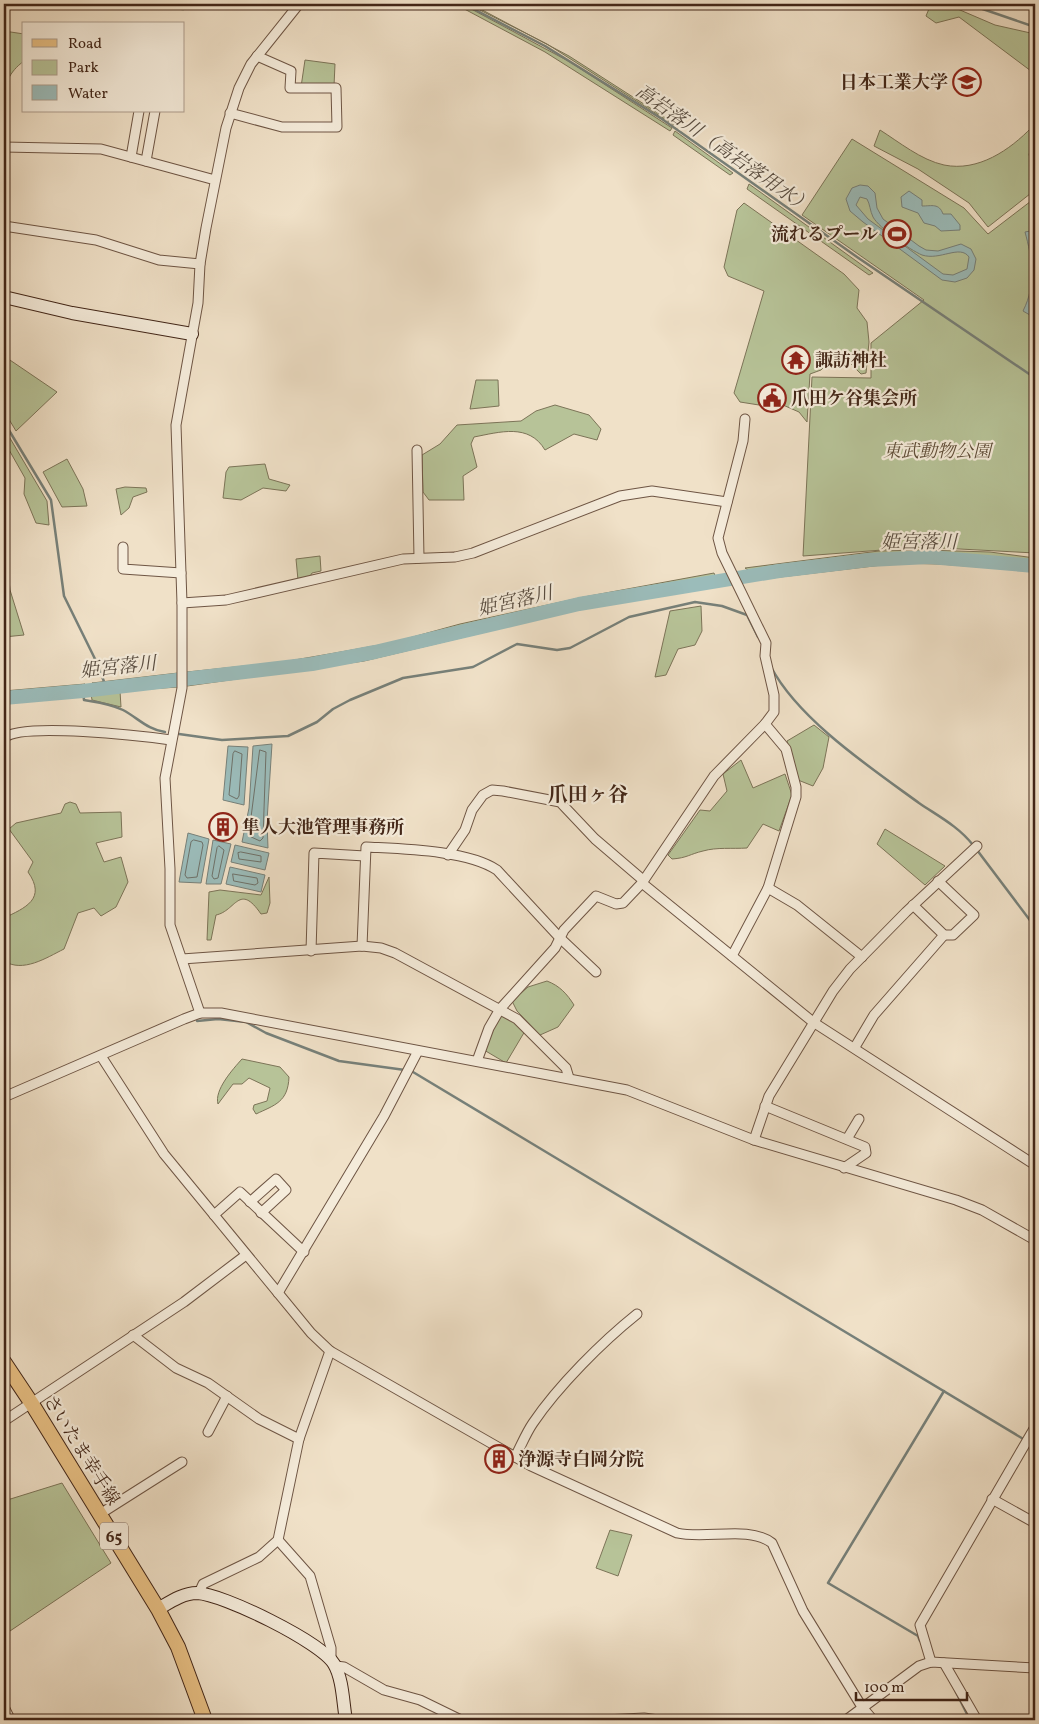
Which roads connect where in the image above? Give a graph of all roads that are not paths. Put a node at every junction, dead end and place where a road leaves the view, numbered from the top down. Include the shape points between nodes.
1 (299, 4) edge
2 (257, 56) junction
3 (139, 112) edge
4 (155, 112) edge
5 (230, 113) junction
6 (4, 147) edge
7 (132, 157) junction
8 (146, 161) junction
9 (215, 180) junction
10 (4, 226) edge
11 (200, 264) junction
12 (4, 297) edge
13 (192, 334) junction
14 (745, 419) dead end
15 (417, 450) dead end
16 (727, 502) junction
17 (123, 547) dead end
18 (419, 558) junction
19 (181, 573) junction
20 (182, 603) junction
21 (765, 724) junction
22 (4, 738) edge
23 (170, 740) junction
24 (977, 846) dead end
25 (448, 855) junction
26 (365, 856) junction
27 (643, 881) junction
28 (938, 881) junction
29 (768, 888) junction
30 (913, 904) junction
31 (944, 935) junction
32 (560, 938) junction
33 (362, 946) junction
34 (311, 951) junction
35 (732, 956) junction
36 (862, 957) junction
37 (182, 959) junction
38 (596, 972) dead end
39 (500, 1009) junction
40 (200, 1013) junction
41 (813, 1022) junction
42 (855, 1047) junction
43 (418, 1051) junction
44 (101, 1056) junction
45 (477, 1061) junction
46 (568, 1078) junction
47 (4, 1096) edge
48 (765, 1106) junction
49 (859, 1119) dead end
50 (754, 1140) junction
51 (847, 1140) junction
52 (1035, 1165) edge
53 (844, 1168) junction
54 (250, 1202) junction
55 (261, 1212) junction
56 (214, 1215) junction
57 (1035, 1240) edge
58 (304, 1252) junction
59 (246, 1255) junction
60 (278, 1293) junction
61 (637, 1314) dead end
62 (134, 1335) junction
63 (330, 1351) junction
64 (4, 1362) edge
65 (227, 1396) junction
66 (32, 1404) junction
67 (4, 1422) edge
68 (1035, 1427) edge
69 (208, 1432) dead end
70 (298, 1438) junction
71 (515, 1457) junction
72 (182, 1462) dead end
73 (992, 1499) junction
74 (100, 1514) junction
75 (1035, 1523) edge
76 (278, 1540) junction
77 (199, 1593) junction
78 (158, 1609) junction
79 (931, 1662) junction
80 (333, 1663) junction
81 (944, 1663) junction
82 (1035, 1668) edge
83 (4, 1707) edge
84 (862, 1707) junction
85 (441, 1710) junction
86 (5, 1720) edge
87 (205, 1720) edge
88 (346, 1720) edge
89 (442, 1720) edge
90 (461, 1720) edge
91 (605, 1720) edge
92 (658, 1720) edge
93 (846, 1720) edge
94 (873, 1720) edge
95 (977, 1720) edge

1 - 2 street
2 - 5 street via 239,88
2 - 5 street via 291,71 290,88 336,88 337,127 282,127
3 - 7 street
4 - 8 street
5 - 9 street
6 - 7 street via 101,149
7 - 8 street
8 - 9 street
9 - 11 street
10 - 11 street via 96,240 159,260
11 - 13 street
12 - 13 street
13 - 19 street via 175,433
14 - 16 street via 743,441
15 - 18 street
16 - 18 street via 652,492 620,496 473,553
16 - 21 street via 718,538 766,643 774,712
17 - 19 street via 123,570
18 - 20 street via 226,600
19 - 20 street
20 - 23 street via 182,688
21 - 27 street via 714,776
21 - 29 street via 786,749 796,787 796,797
22 - 23 street via 19,731 52,731 141,735
23 - 37 street via 165,778 170,869 168,910
24 - 28 street
25 - 26 street via 366,847
25 - 27 street via 483,795 492,790 503,791 560,802 595,839
25 - 32 street via 490,865 497,870
26 - 33 street
26 - 34 street via 314,853
27 - 32 street via 623,903 616,904 596,896
27 - 35 street
28 - 30 street
28 - 31 street via 974,915 953,935
29 - 35 street
29 - 36 street via 797,905
30 - 31 street
30 - 36 street
31 - 42 street via 874,1015
32 - 38 street
32 - 39 street via 555,948
33 - 34 street
33 - 39 street via 395,953
34 - 37 street
35 - 41 street
36 - 41 street via 833,990
37 - 40 street
39 - 45 street
39 - 46 street via 517,1019 566,1068
40 - 43 street via 266,1021
40 - 44 street
41 - 42 street
41 - 48 street
42 - 52 street
43 - 45 street
43 - 58 street
44 - 47 street
44 - 56 street via 164,1154
45 - 46 street
46 - 50 street via 627,1090
48 - 50 street
48 - 51 street
49 - 51 street
50 - 53 street
51 - 53 street via 865,1147 866,1153
53 - 57 street via 982,1210
54 - 55 street
54 - 55 street via 276,1179 286,1190
54 - 56 street via 240,1192
55 - 58 street
56 - 59 street
58 - 60 street
59 - 60 street
59 - 62 street
60 - 63 street
61 - 71 street via 556,1392 532,1424
62 - 65 street via 176,1368
62 - 66 street
63 - 70 street
63 - 71 street
64 - 66 main road, さいたま幸手線 / 65
65 - 69 street
65 - 70 street via 259,1419
66 - 67 street
66 - 74 main road, さいたま幸手線 / 65
68 - 73 street
70 - 76 street
71 - 84 street via 677,1534 750,1534 764,1537 772,1543 803,1611
72 - 74 street
73 - 75 street
73 - 79 street via 920,1625
74 - 78 main road, さいたま幸手線 / 65
76 - 77 street via 259,1558 203,1584
76 - 80 street via 310,1576
77 - 78 street via 182,1596
77 - 80 street via 220,1597 304,1639
78 - 87 main road, さいたま幸手線 / 65 via 178,1647
79 - 81 street
79 - 84 street via 919,1666
80 - 85 street via 384,1690
80 - 88 street
81 - 82 street
81 - 95 street
83 - 86 street via 9,1717
84 - 93 street
84 - 94 street
85 - 89 street
85 - 90 street
91 - 92 street

